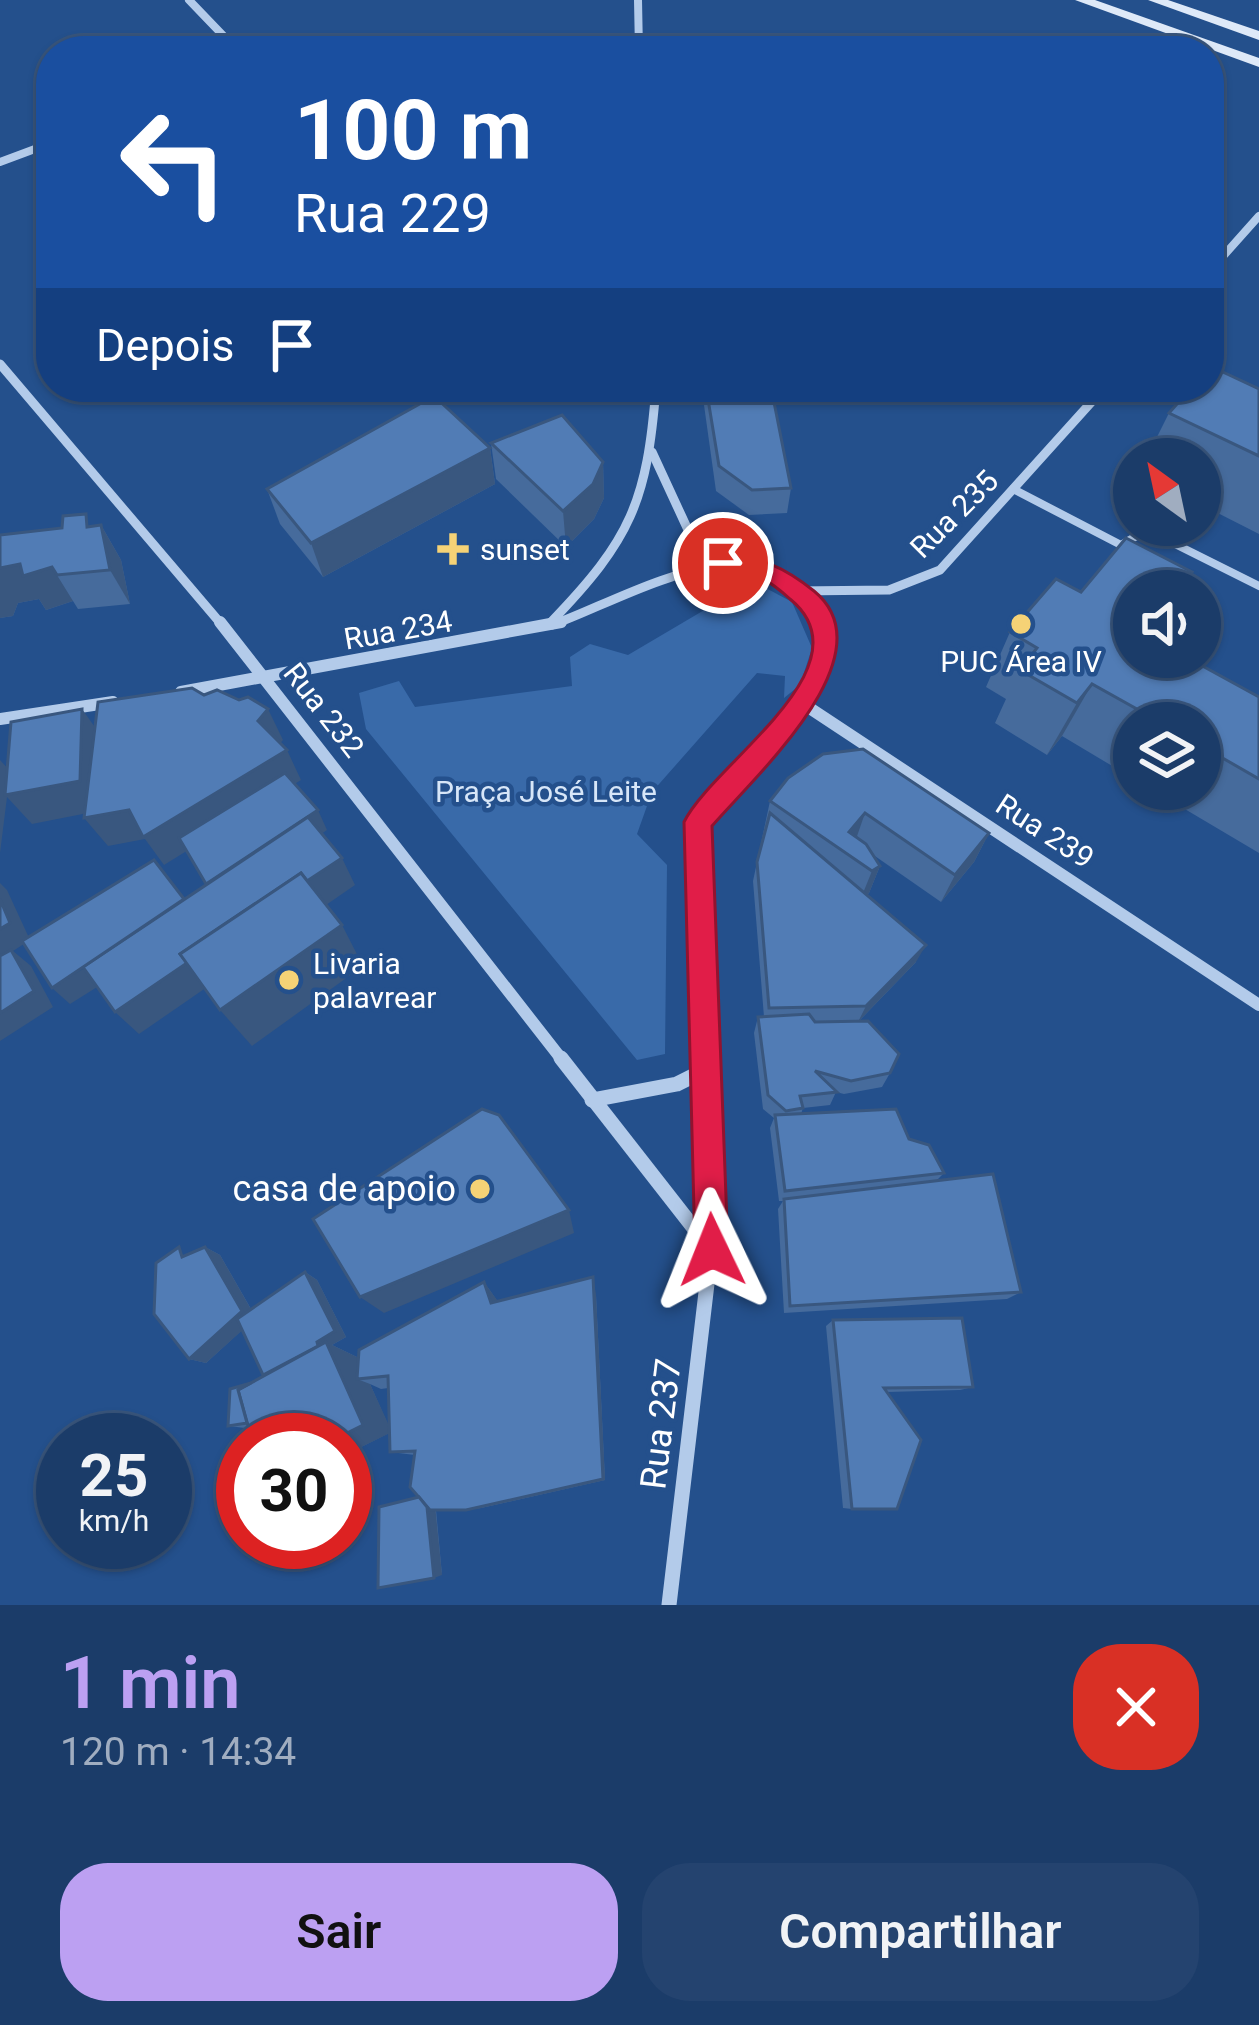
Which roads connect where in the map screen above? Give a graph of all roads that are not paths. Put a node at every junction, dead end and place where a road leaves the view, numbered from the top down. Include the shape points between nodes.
1 (189, 0) edge
2 (638, 0) edge
3 (1082, 0) edge
4 (1155, 0) edge
5 (224, 36) edge
6 (639, 36) edge
7 (1183, 36) edge
8 (1259, 36) edge
9 (1224, 51) edge
10 (1259, 63) edge
11 (36, 148) edge
12 (0, 161) edge
13 (1259, 216) edge
14 (1224, 255) edge
15 (0, 364) edge
16 (655, 402) edge
17 (1092, 402) edge
18 (652, 452) junction
19 (1013, 489) junction
20 (723, 563) junction
21 (1259, 586) edge
22 (797, 591) junction
23 (546, 627) junction
24 (266, 679) junction
25 (155, 695) edge
26 (133, 699) edge
27 (802, 703) junction
28 (0, 719) edge
29 (1259, 1005) edge
30 (705, 1070) junction
31 (592, 1100) junction
32 (712, 1250) junction
33 (669, 1605) edge

1 - 5 street
2 - 6 street
3 - 7 main road
4 - 8 main road
9 - 10 main road
11 - 12 street
13 - 14 street
15 - 24 street, Rua 232
16 - 18 street
17 - 19 street, Rua 235
18 - 20 street via 689,532
18 - 23 street via 640,508 613,560
19 - 21 lane via 1121,545 1148,530
19 - 22 street, Rua 235 via 940,570 910,588
20 - 22 street via 758,566
20 - 23 street, Rua 234
22 - 27 street, Rua 237 via 828,633
23 - 24 street, Rua 234
24 - 25 street, Rua 234
24 - 31 street, Rua 232
26 - 28 street
27 - 29 street, Rua 239
27 - 30 street, Rua 237 via 698,822
30 - 31 street via 677,1084
30 - 32 street, Rua 237
31 - 32 street, Rua 232
32 - 33 street, Rua 237

